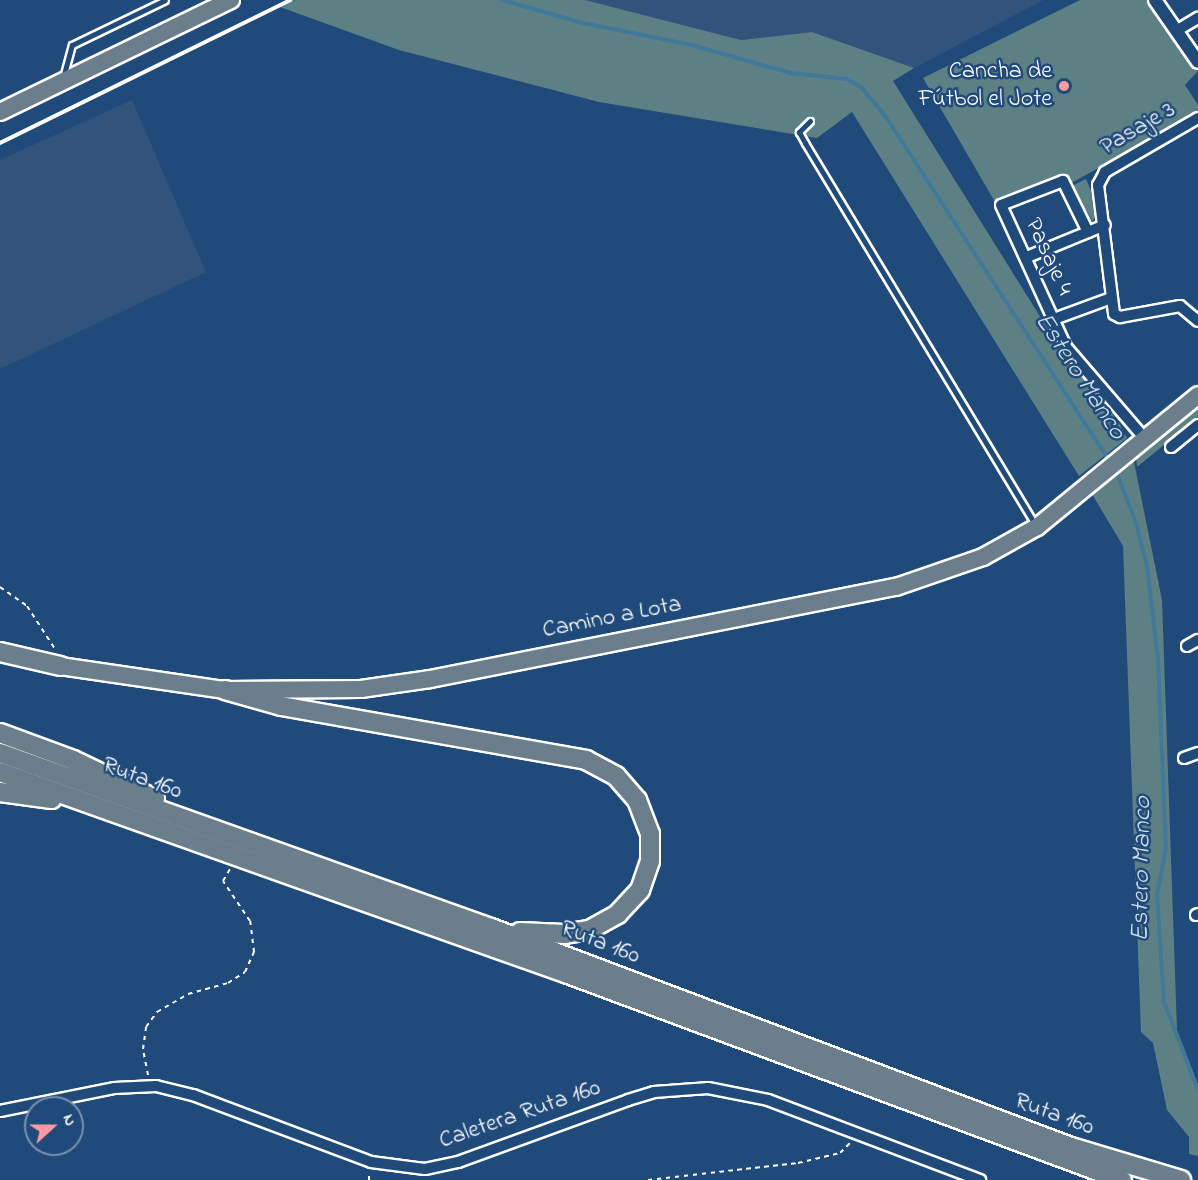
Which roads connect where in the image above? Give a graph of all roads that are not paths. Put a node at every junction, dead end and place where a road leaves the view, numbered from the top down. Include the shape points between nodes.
1 (165, 0) edge
2 (231, 0) edge
3 (1155, 0) edge
4 (1198, 18) edge
5 (1176, 31) junction
6 (1198, 62) edge
7 (62, 83) junction
8 (0, 112) edge
9 (1198, 118) edge
10 (810, 121) dead end
11 (1105, 225) junction
12 (1088, 232) junction
13 (1027, 257) junction
14 (1111, 298) junction
15 (1054, 320) junction
16 (1198, 321) edge
17 (1198, 395) edge
18 (1198, 425) edge
19 (1140, 443) junction
20 (1171, 447) dead end
21 (1036, 527) junction
22 (1198, 640) edge
23 (1187, 646) dead end
24 (0, 651) edge
25 (0, 661) edge
26 (60, 666) junction
27 (225, 690) junction
28 (0, 733) edge
29 (0, 753) edge
30 (1198, 753) edge
31 (1184, 758) dead end
32 (0, 772) edge
33 (0, 792) edge
34 (100, 807) junction
35 (201, 826) junction
36 (491, 928) junction
37 (0, 1111) edge
38 (1113, 1178) edge
39 (980, 1180) edge
40 (1181, 1180) edge

1 - 7 lane via 72,45
2 - 7 main road
3 - 5 street
4 - 5 street
5 - 6 street
7 - 8 main road
9 - 11 street, Pasaje 3 via 1100,176
10 - 21 lane via 799,132
11 - 12 street
11 - 14 street
12 - 13 street
12 - 13 street, Pasaje 4 via 1063,181 1001,205
13 - 15 street, Pasaje 4
14 - 15 street
14 - 16 street via 1114,314 1120,317 1177,306 1187,309
15 - 19 street, Pasaje 4 via 1066,347
17 - 19 main road, Camino a Lota
18 - 20 street
19 - 21 main road, Camino a Lota
21 - 27 main road, Camino a Lota via 963,566 873,591 395,685 326,692
22 - 23 street
24 - 26 highway
25 - 26 highway
26 - 27 main road, Camino a Lota
27 - 36 highway via 281,706 586,760 624,783 642,809 651,848 648,871 634,899 609,920 577,933
28 - 35 highway via 110,776
29 - 35 highway, Ruta 160
30 - 31 street
32 - 34 highway, Ruta 160
33 - 34 highway
34 - 38 highway, Ruta 160 via 568,974
35 - 36 highway, Ruta 160
36 - 40 highway, Ruta 160 via 1071,1147
37 - 39 street, Caletera Ruta 160 via 114,1088 156,1086 194,1095 371,1162 411,1169 458,1162 628,1100 681,1089 737,1091

